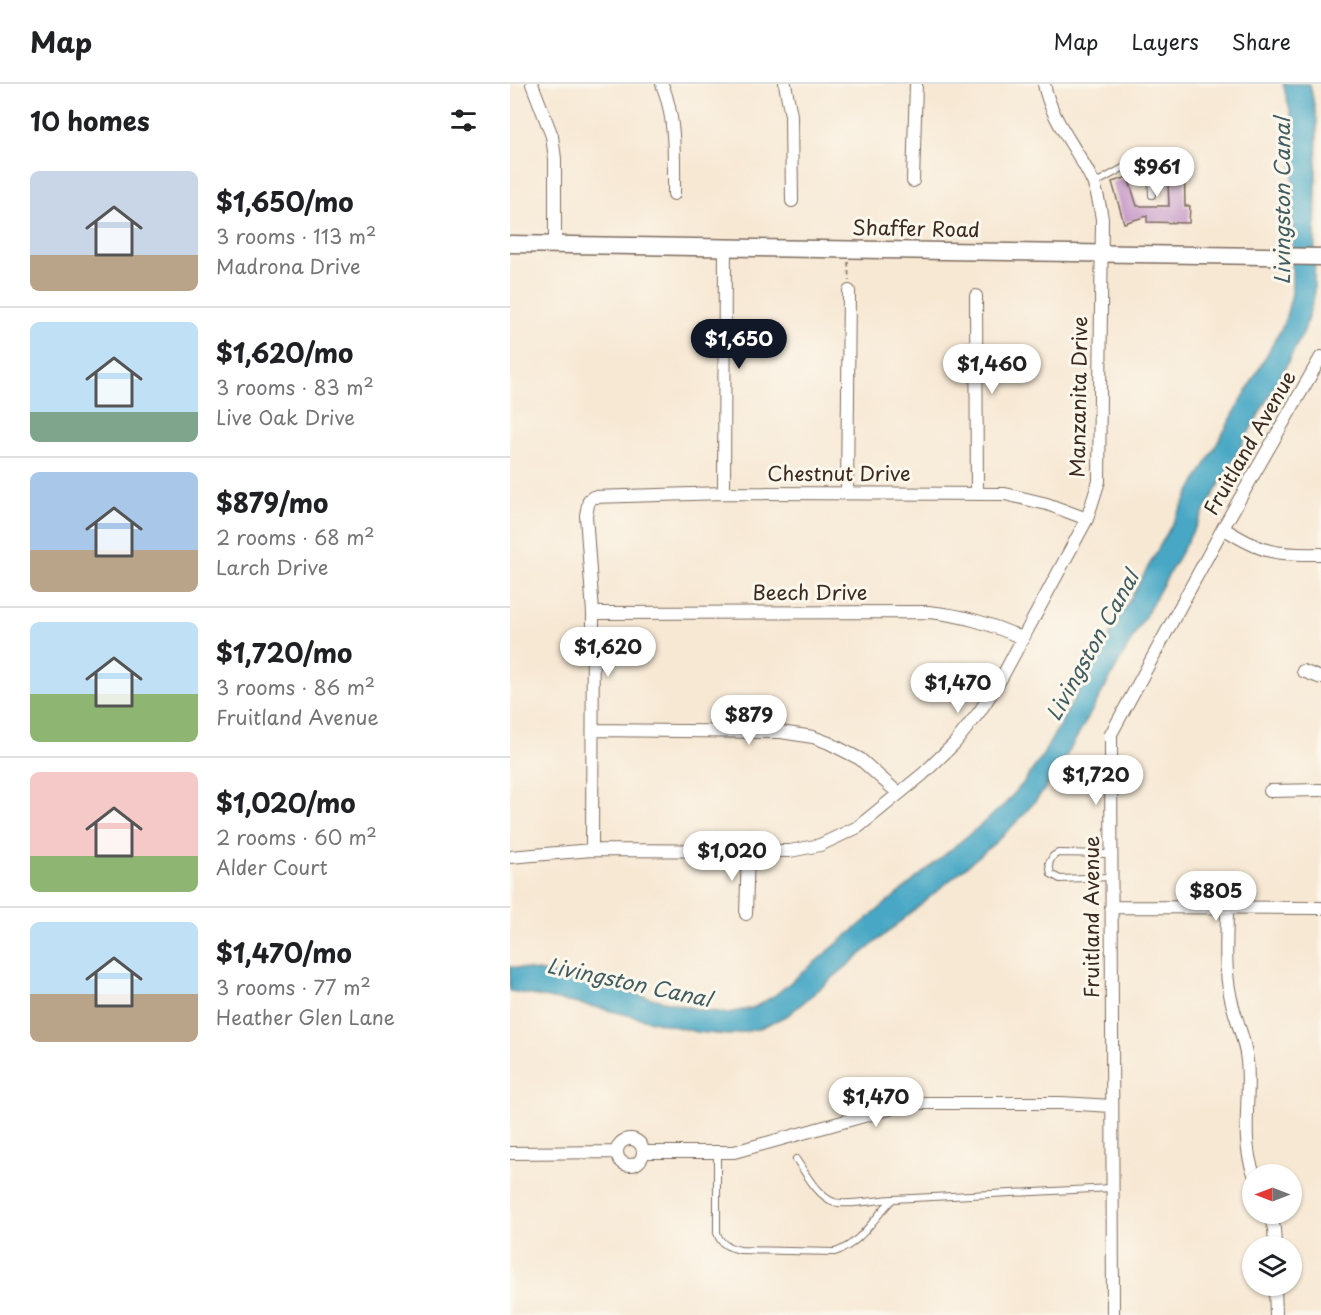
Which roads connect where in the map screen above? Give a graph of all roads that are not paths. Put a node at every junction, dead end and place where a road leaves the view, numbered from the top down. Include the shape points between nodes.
1 (532, 84) edge
2 (662, 84) edge
3 (785, 84) edge
4 (916, 84) edge
5 (1044, 84) edge
6 (913, 181) dead end
7 (1094, 185) junction
8 (674, 194) dead end
9 (1152, 195) dead end
10 (792, 201) dead end
11 (510, 244) edge
12 (555, 244) junction
13 (725, 247) junction
14 (1101, 253) junction
15 (1321, 256) edge
16 (849, 291) road end
17 (976, 296) dead end
18 (1321, 357) edge
19 (724, 493) junction
20 (848, 493) junction
21 (977, 494) junction
22 (1087, 519) junction
23 (1223, 528) junction
24 (1321, 554) edge
25 (592, 613) junction
26 (1022, 638) junction
27 (1303, 671) dead end
28 (1321, 678) edge
29 (593, 730) junction
30 (1321, 790) edge
31 (1270, 792) dead end
32 (898, 793) junction
33 (591, 850) junction
34 (748, 851) junction
35 (1111, 854) junction
36 (510, 857) edge
37 (1111, 877) junction
38 (1111, 907) junction
39 (1227, 907) junction
40 (1321, 908) edge
41 (746, 914) dead end
42 (1112, 1106) junction
43 (617, 1152) junction
44 (644, 1152) junction
45 (717, 1152) junction
46 (510, 1153) edge
47 (796, 1159) dead end
48 (1251, 1164) edge
49 (1113, 1188) junction
50 (892, 1199) junction
51 (1275, 1296) edge
52 (1113, 1315) edge
53 (1276, 1315) edge

1 - 12 street via 552,136
2 - 8 street via 673,129
3 - 10 street via 791,115
4 - 6 street
5 - 7 street, Manzanita Drive via 1061,130
7 - 9 lane via 1139,159 1148,158
7 - 14 street, Manzanita Drive via 1102,219
11 - 12 main road, Shaffer Road
12 - 13 main road, Shaffer Road
13 - 14 main road, Shaffer Road
13 - 19 street
14 - 15 main road, Shaffer Road
14 - 22 street, Manzanita Drive via 1099,481
16 - 20 street
17 - 21 street
18 - 23 street, Fruitland Avenue
19 - 20 street, Chestnut Drive
19 - 25 street, Chestnut Drive via 597,496 589,500 586,515
20 - 21 street, Chestnut Drive
21 - 22 street, Chestnut Drive via 1026,498
22 - 26 street, Manzanita Drive
23 - 24 street via 1268,552
23 - 35 street, Fruitland Avenue via 1111,734
25 - 26 street, Beech Drive via 928,612 965,616
25 - 29 street
26 - 32 street, Manzanita Drive via 991,694 954,744
27 - 28 street
29 - 32 street via 781,732 813,737 860,759
29 - 33 street
30 - 31 street
32 - 34 street, Manzanita Drive via 858,827 820,845
33 - 34 street, Manzanita Drive
33 - 36 street, Manzanita Drive
34 - 41 street
35 - 37 street, Fruitland Avenue
35 - 37 lane via 1058,853 1049,863 1051,874 1060,879
37 - 38 street, Fruitland Avenue
38 - 39 street
38 - 42 street, Fruitland Avenue
39 - 40 street
39 - 48 street via 1227,974 1245,1044
42 - 45 street via 911,1103 734,1152
42 - 49 street, Fruitland Avenue
43 - 44 street via 620,1161 630,1165 639,1162
43 - 44 street via 621,1142 628,1138 641,1143
43 - 46 street
44 - 45 street
45 - 50 lane via 717,1233 720,1241 740,1250 842,1250
47 - 50 lane via 813,1184 832,1201
49 - 50 lane
49 - 52 street, Fruitland Avenue
51 - 53 street

